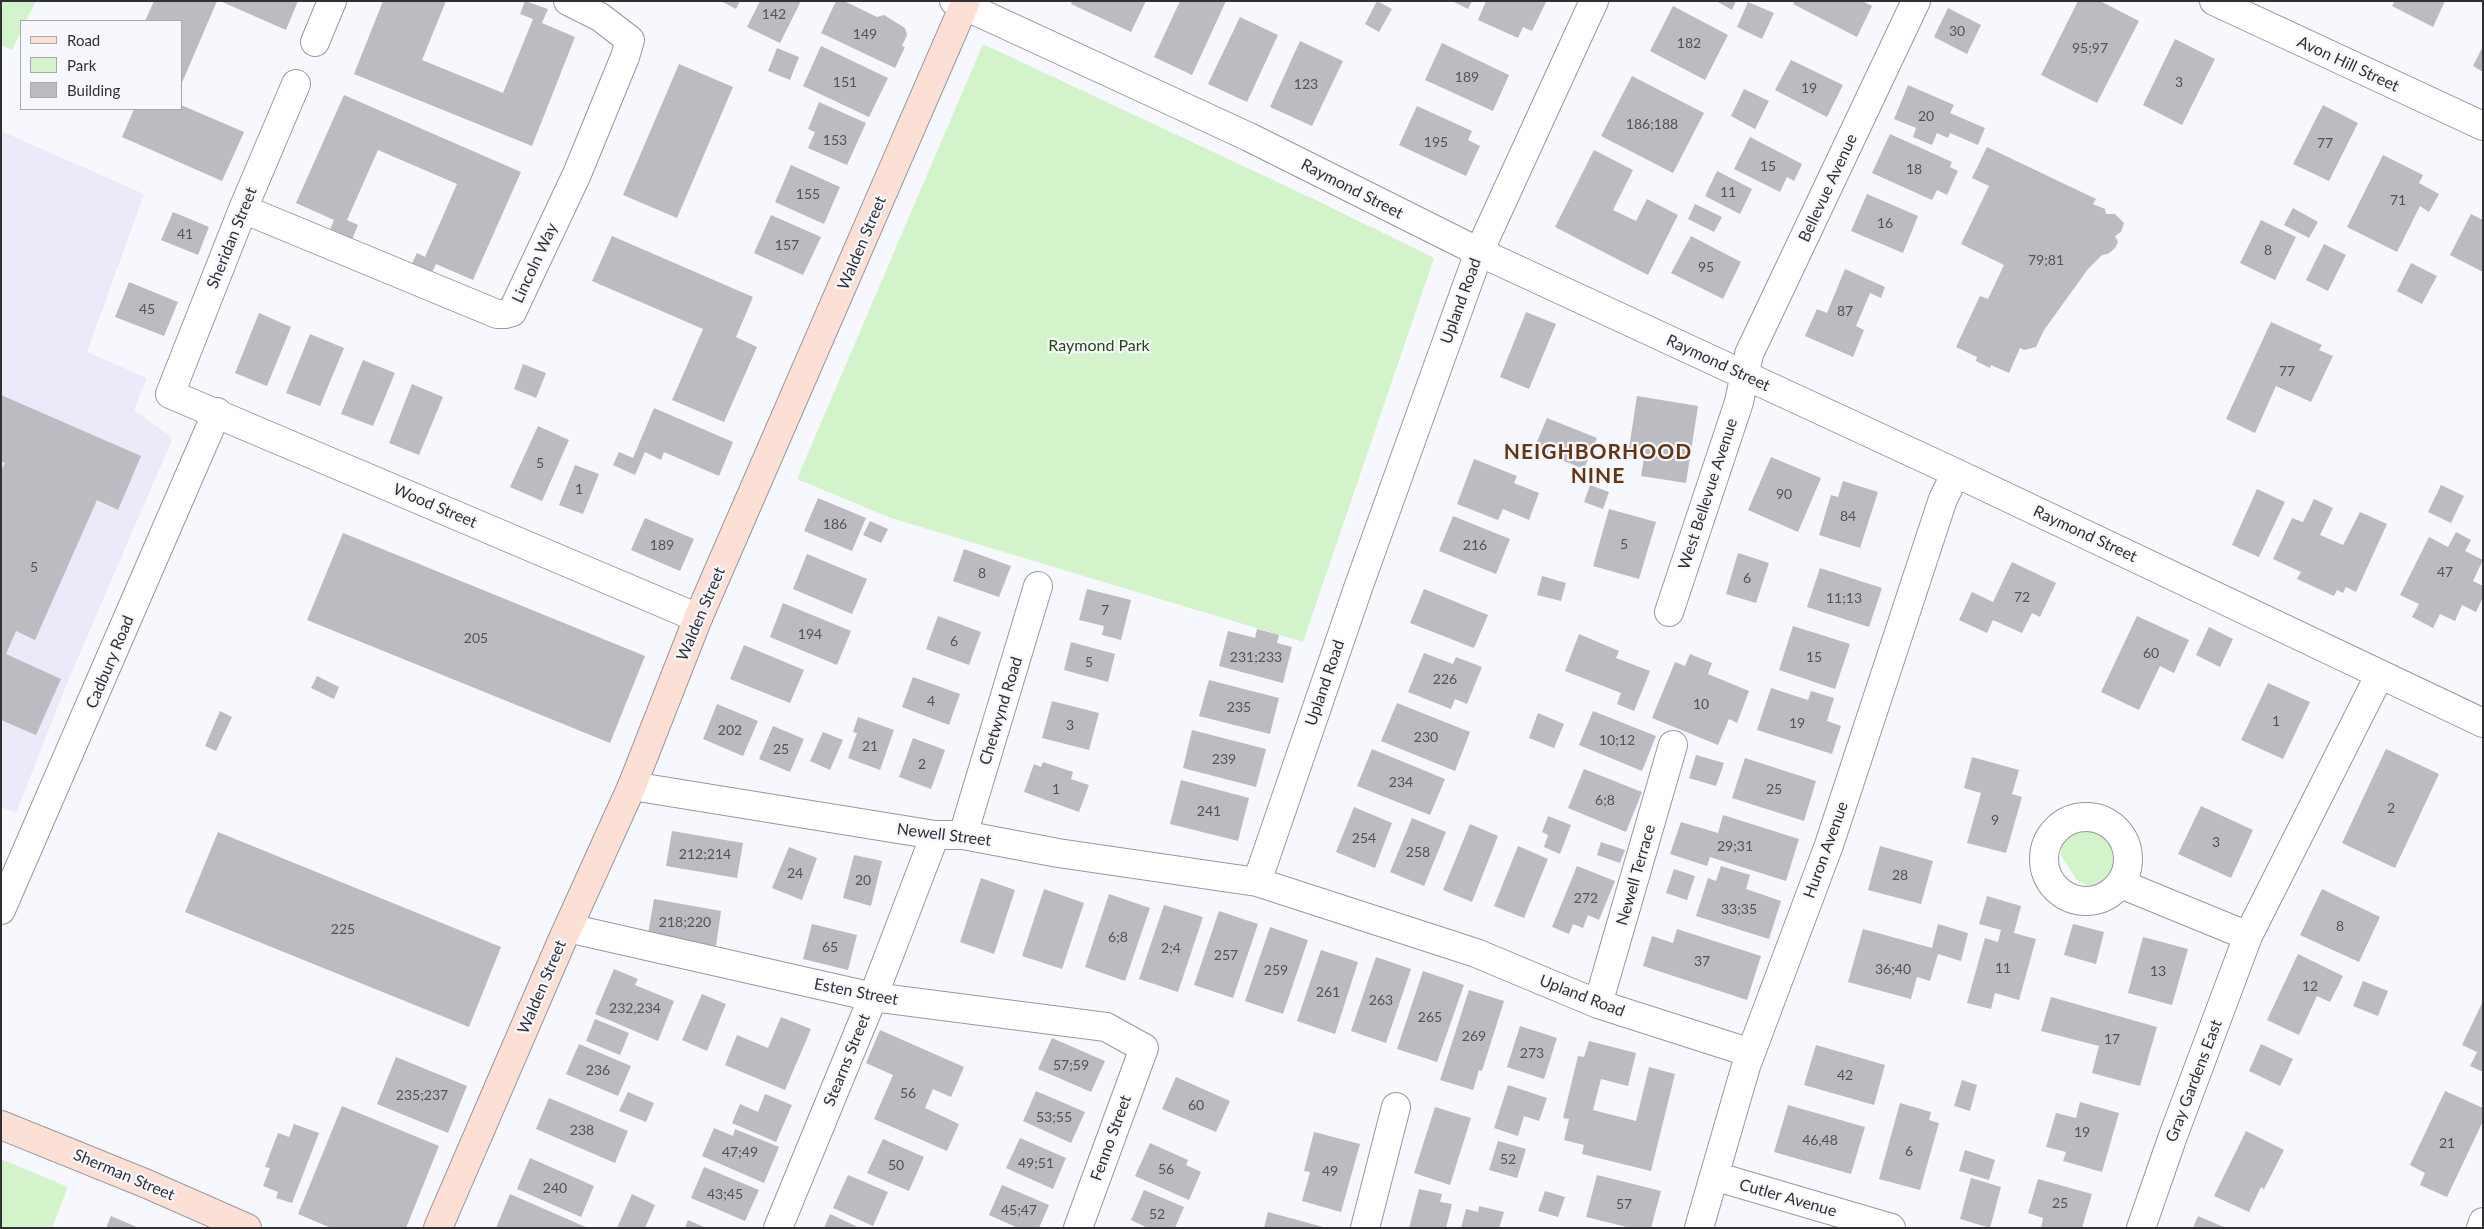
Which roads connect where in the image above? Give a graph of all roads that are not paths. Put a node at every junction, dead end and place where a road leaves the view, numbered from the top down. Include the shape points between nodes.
1 (332, 1) edge
2 (568, 1) edge
3 (1594, 1) edge
4 (1916, 1) edge
5 (2214, 1) edge
6 (961, 3) edge
7 (315, 42) dead end
8 (296, 84) dead end
9 (2483, 126) edge
10 (243, 209) junction
11 (1479, 252) junction
12 (1744, 376) junction
13 (170, 394) joint
14 (217, 412) junction
15 (1956, 473) junction
16 (1038, 586) dead end
17 (1669, 612) dead end
18 (698, 618) junction
19 (2380, 674) junction
20 (2483, 723) edge
21 (1673, 745) dead end
22 (632, 786) junction
23 (962, 835) junction
24 (935, 836) junction
25 (1257, 882) junction
26 (2121, 884) dead end
27 (1, 910) edge
28 (568, 928) junction
29 (2248, 936) junction
30 (873, 997) junction
31 (1598, 1004) junction
32 (1144, 1048) joint
33 (1751, 1053) junction
34 (1396, 1107) dead end
35 (1, 1125) edge
36 (1714, 1176) junction
37 (2483, 1222) edge
38 (247, 1228) edge
39 (438, 1228) edge
40 (778, 1228) edge
41 (1078, 1228) edge
42 (1365, 1228) edge
43 (1699, 1228) edge
44 (1891, 1228) edge
45 (2141, 1228) edge
46 (2481, 1228) edge

1 - 7 street
2 - 10 street, Lincoln Way via 600,17 630,40 577,174 512,312 497,314
3 - 11 street, Upland Road
4 - 12 street, Bellevue Avenue via 1749,354
5 - 9 street, Avon Hill Street
6 - 11 street, Raymond Street via 1249,137
6 - 18 street, Walden Street
8 - 10 street, Sheridan Street
10 - 13 street, Sheridan Street
11 - 12 street, Raymond Street
11 - 25 street, Upland Road
12 - 15 street, Raymond Street
12 - 17 street, West Bellevue Avenue via 1739,402
13 - 14 street, Wood Street
14 - 18 street, Wood Street
14 - 27 street, Cadbury Road
15 - 19 street, Raymond Street
15 - 33 street, Huron Avenue via 1943,499 1830,845
16 - 23 street, Chetwynd Road
18 - 22 street, Walden Street
19 - 20 street, Raymond Street
19 - 29 street, Gray Gardens East
21 - 31 street, Newell Terrace
22 - 24 street, Newell Street
22 - 28 street, Walden Street
23 - 24 street, Newell Street
23 - 25 street, Newell Street via 1058,853
24 - 30 street, Stearns Street
25 - 31 street, Upland Road via 1476,953
26 - 29 street
28 - 30 street, Esten Street
28 - 39 street, Walden Street
29 - 45 street, Gray Gardens East
30 - 32 street, Esten Street via 1106,1027
30 - 40 street, Stearns Street
31 - 33 street, Upland Road
32 - 41 street, Fenno Street
33 - 36 street, Huron Avenue
34 - 42 street
35 - 38 street, Sherman Street
36 - 43 street, Huron Avenue
36 - 44 street, Cutler Avenue
37 - 46 street

